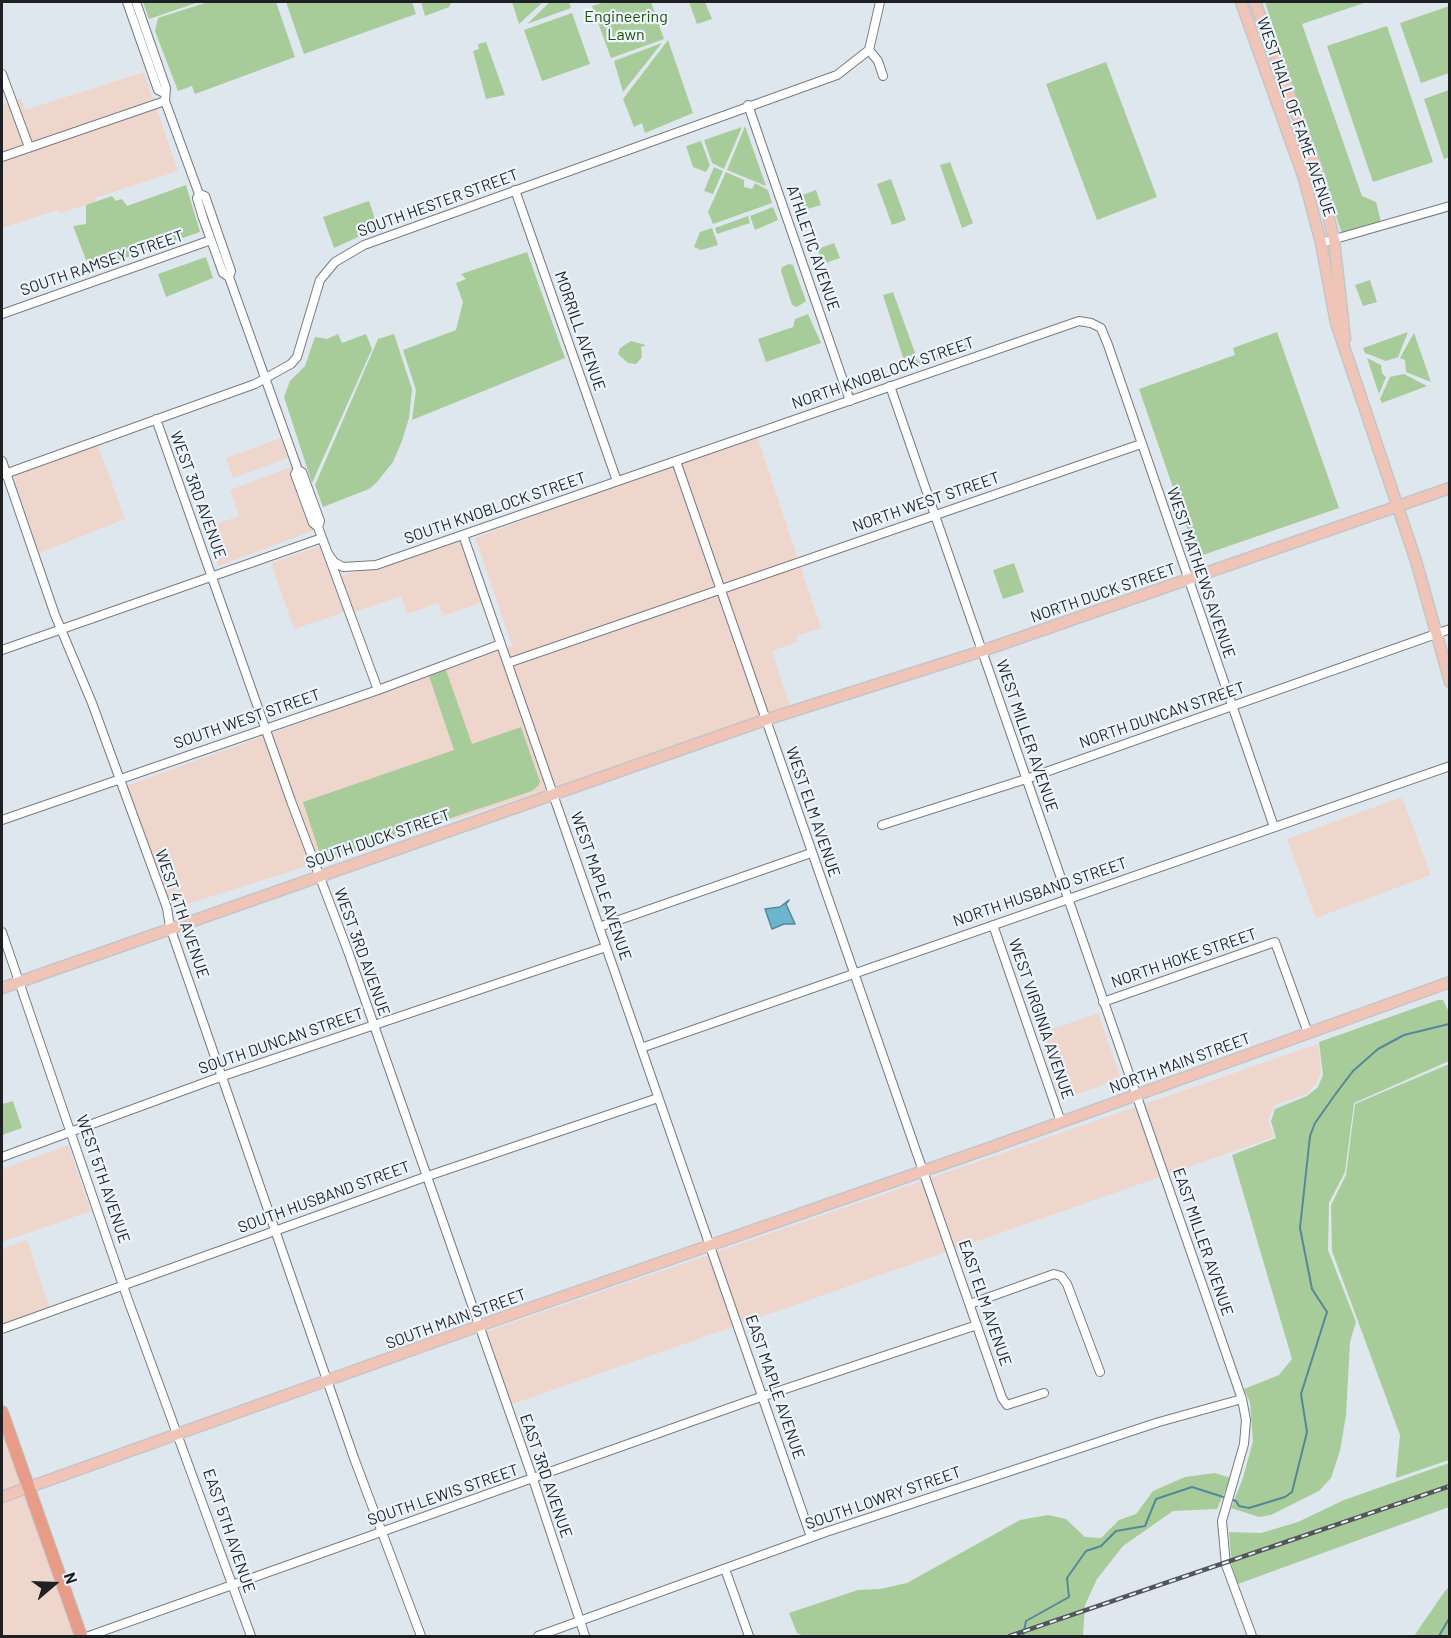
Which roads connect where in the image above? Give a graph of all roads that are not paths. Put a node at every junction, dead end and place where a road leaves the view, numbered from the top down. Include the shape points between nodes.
1 (127, 2) edge
2 (136, 2) edge
3 (880, 2) edge
4 (1241, 2) edge
5 (1255, 2) edge
6 (869, 50) junction
7 (2, 74) edge
8 (883, 76) dead end
9 (164, 97) junction
10 (748, 105) junction
11 (29, 147) junction
12 (2, 157) edge
13 (515, 190) junction
14 (199, 194) junction
15 (1449, 206) edge
16 (212, 240) junction
17 (1334, 240) junction
18 (1322, 243) junction
19 (229, 277) junction
20 (2, 314) edge
21 (1101, 328) joint
22 (1345, 348) junction
23 (265, 378) junction
24 (890, 386) junction
25 (850, 400) junction
26 (156, 419) junction
27 (1141, 444) junction
28 (2, 460) edge
29 (676, 461) junction
30 (4, 474) edge
31 (617, 481) junction
32 (1449, 488) edge
33 (1398, 506) junction
34 (935, 515) junction
35 (463, 535) junction
36 (322, 538) junction
37 (327, 552) junction
38 (211, 576) junction
39 (1187, 579) junction
40 (720, 589) junction
41 (63, 629) junction
42 (1449, 629) edge
43 (1435, 634) junction
44 (501, 644) junction
45 (2, 650) edge
46 (982, 651) junction
47 (507, 663) junction
48 (1449, 682) edge
49 (378, 690) junction
50 (1230, 706) junction
51 (765, 720) junction
52 (266, 728) junction
53 (1449, 766) edge
54 (1026, 778) junction
55 (118, 780) junction
56 (554, 794) junction
57 (2, 820) edge
58 (882, 825) dead end
59 (1274, 827) junction
60 (811, 854) junction
61 (319, 875) junction
62 (1067, 899) junction
63 (993, 925) junction
64 (170, 927) junction
65 (599, 927) junction
66 (2, 932) edge
67 (606, 947) junction
68 (853, 974) junction
69 (19, 981) junction
70 (1449, 982) edge
71 (2, 988) edge
72 (1103, 1002) junction
73 (372, 1025) junction
74 (1308, 1033) junction
75 (641, 1048) junction
76 (223, 1076) junction
77 (1136, 1095) junction
78 (658, 1098) junction
79 (1061, 1122) junction
80 (71, 1132) junction
81 (2, 1157) edge
82 (921, 1172) junction
83 (425, 1177) junction
84 (277, 1231) junction
85 (709, 1247) junction
86 (124, 1286) junction
87 (970, 1305) junction
88 (977, 1325) junction
89 (478, 1326) junction
90 (2, 1329) edge
91 (1101, 1372) dead end
92 (328, 1380) junction
93 (1044, 1393) dead end
94 (762, 1396) junction
95 (1242, 1399) junction
96 (2, 1412) edge
97 (178, 1435) junction
98 (533, 1479) junction
99 (28, 1488) junction
100 (2, 1497) edge
101 (382, 1533) junction
102 (812, 1537) junction
103 (726, 1569) junction
104 (232, 1585) junction
105 (580, 1621) junction
106 (81, 1636) edge
107 (89, 1636) edge
108 (251, 1636) edge
109 (421, 1636) edge
110 (538, 1636) edge
111 (585, 1636) edge
112 (749, 1636) edge
113 (1252, 1636) edge

1 - 9 street via 158,90
2 - 9 street via 166,88
3 - 6 street
4 - 18 main road, WEST HALL OF FAME AVENUE via 1304,178
5 - 17 main road, WEST HALL OF FAME AVENUE via 1319,175
6 - 8 street
6 - 10 street, SOUTH HESTER STREET via 837,75
7 - 11 street
9 - 11 street
9 - 14 street
10 - 13 street, SOUTH HESTER STREET
10 - 25 street, ATHLETIC AVENUE
11 - 12 street
13 - 23 street, SOUTH HESTER STREET via 350,251 335,262 320,280 297,357
13 - 31 street, MORRILL AVENUE
14 - 16 street via 197,198
14 - 19 street via 205,196 209,206 231,271
15 - 17 street
16 - 19 street
16 - 20 street, SOUTH RAMSEY STREET
17 - 18 street
17 - 22 main road, WEST HALL OF FAME AVENUE
18 - 22 main road, WEST HALL OF FAME AVENUE via 1336,322
19 - 23 street
21 - 24 street, NORTH KNOBLOCK STREET via 1078,321
21 - 27 street, WEST MATHEWS AVENUE
22 - 33 main road, WEST HALL OF FAME AVENUE
23 - 26 street, SOUTH HESTER STREET
23 - 36 street via 302,472
24 - 25 street, NORTH KNOBLOCK STREET
24 - 34 street, WEST MILLER AVENUE
25 - 29 street, NORTH KNOBLOCK STREET
26 - 30 street, SOUTH HESTER STREET
26 - 38 street, WEST 3RD AVENUE
27 - 34 street, NORTH WEST STREET
27 - 39 street, WEST MATHEWS AVENUE
28 - 30 street, WEST 4TH AVENUE
29 - 31 street, SOUTH KNOBLOCK STREET
29 - 40 street, WEST ELM AVENUE
30 - 41 street, WEST 4TH AVENUE
31 - 35 street, SOUTH KNOBLOCK STREET
32 - 33 main road, NORTH DUCK STREET
33 - 39 main road, NORTH DUCK STREET
33 - 43 main road, WEST HALL OF FAME AVENUE
34 - 40 street, NORTH WEST STREET
34 - 46 street, WEST MILLER AVENUE
35 - 37 street, SOUTH KNOBLOCK STREET via 360,568 344,567
35 - 44 street, WEST MAPLE AVENUE
36 - 37 street
36 - 38 street
37 - 49 street
38 - 41 street
38 - 52 street, WEST 3RD AVENUE
39 - 46 main road, NORTH DUCK STREET
39 - 50 street, WEST MATHEWS AVENUE
40 - 47 street
40 - 51 street, WEST ELM AVENUE
41 - 45 street
41 - 55 street, WEST 4TH AVENUE
42 - 43 street, NORTH DUNCAN STREET
43 - 48 main road, WEST HALL OF FAME AVENUE
43 - 50 street, NORTH DUNCAN STREET
44 - 47 street, WEST MAPLE AVENUE
44 - 49 street, SOUTH WEST STREET
46 - 51 main road, NORTH DUCK STREET
46 - 54 street, WEST MILLER AVENUE
47 - 56 street, WEST MAPLE AVENUE
49 - 52 street, SOUTH WEST STREET
50 - 54 street, NORTH DUNCAN STREET
50 - 59 street, WEST MATHEWS AVENUE
51 - 56 main road, SOUTH DUCK STREET
51 - 60 street, WEST ELM AVENUE
52 - 55 street, SOUTH WEST STREET
52 - 61 street, WEST 3RD AVENUE
53 - 59 street, NORTH HUSBAND STREET
54 - 58 street, NORTH DUNCAN STREET
54 - 62 street, WEST MILLER AVENUE
55 - 57 street, SOUTH WEST STREET
55 - 64 street, WEST 4TH AVENUE via 167,908
56 - 61 main road, SOUTH DUCK STREET
56 - 65 street, WEST MAPLE AVENUE
59 - 62 street, NORTH HUSBAND STREET
60 - 65 street
60 - 68 street, WEST ELM AVENUE
61 - 64 main road, SOUTH DUCK STREET
61 - 73 street, WEST 3RD AVENUE
62 - 63 street, NORTH HUSBAND STREET
62 - 72 street, WEST MILLER AVENUE
63 - 68 street, NORTH HUSBAND STREET
63 - 79 street, WEST VIRGINIA AVENUE
64 - 69 main road, SOUTH DUCK STREET
64 - 76 street, WEST 4TH AVENUE
65 - 67 street, WEST MAPLE AVENUE
66 - 69 street, WEST 5TH AVENUE
67 - 73 street, SOUTH DUNCAN STREET
67 - 75 street, WEST MAPLE AVENUE
68 - 75 street, NORTH HUSBAND STREET
68 - 82 street, WEST ELM AVENUE
69 - 71 main road, SOUTH DUCK STREET
69 - 80 street, WEST 5TH AVENUE
70 - 74 main road, NORTH MAIN STREET
72 - 74 street, NORTH HOKE STREET via 1275,942
72 - 77 street, WEST MILLER AVENUE
73 - 76 street, SOUTH DUNCAN STREET
73 - 83 street, WEST 3RD AVENUE
74 - 77 main road, NORTH MAIN STREET
75 - 78 street, WEST MAPLE AVENUE
76 - 80 street, SOUTH DUNCAN STREET
76 - 84 street, WEST 4TH AVENUE
77 - 79 main road, NORTH MAIN STREET
77 - 95 street, EAST MILLER AVENUE
78 - 83 street, SOUTH HUSBAND STREET
78 - 85 street, WEST MAPLE AVENUE
79 - 82 main road, NORTH MAIN STREET
80 - 81 street, SOUTH DUNCAN STREET
80 - 86 street, WEST 5TH AVENUE
82 - 85 main road, SOUTH MAIN STREET
82 - 87 street, EAST ELM AVENUE
83 - 84 street, SOUTH HUSBAND STREET
83 - 89 street, WEST 3RD AVENUE
84 - 86 street, SOUTH HUSBAND STREET
84 - 92 street, WEST 4TH AVENUE
85 - 89 main road, SOUTH MAIN STREET
85 - 94 street, EAST MAPLE AVENUE
86 - 90 street, SOUTH HUSBAND STREET
86 - 97 street, WEST 5TH AVENUE
87 - 88 street, EAST ELM AVENUE
87 - 91 street via 1054,1274 1061,1276
88 - 93 street, EAST ELM AVENUE via 1005,1405
88 - 94 street, SOUTH LEWIS STREET
89 - 92 main road, SOUTH MAIN STREET
89 - 98 street, EAST 3RD AVENUE
92 - 97 main road, SOUTH MAIN STREET
92 - 101 street, WEST 4TH AVENUE
94 - 98 street, SOUTH LEWIS STREET
94 - 102 street, EAST MAPLE AVENUE
95 - 102 street, SOUTH LOWRY STREET via 1159,1422
95 - 113 street, EAST MILLER AVENUE via 1246,1431 1222,1521 1226,1564
96 - 99 highway
97 - 99 main road, SOUTH MAIN STREET
97 - 104 street, EAST 5TH AVENUE
98 - 101 street, SOUTH LEWIS STREET
98 - 105 street, EAST 3RD AVENUE
99 - 100 main road, SOUTH MAIN STREET
99 - 106 highway
101 - 104 street, SOUTH LEWIS STREET
101 - 109 street, WEST 4TH AVENUE
102 - 103 street, SOUTH LOWRY STREET
103 - 105 street, SOUTH LOWRY STREET
103 - 112 street
104 - 107 street, SOUTH LEWIS STREET
104 - 108 street, EAST 5TH AVENUE
105 - 110 street, SOUTH LOWRY STREET
105 - 111 street, EAST 3RD AVENUE

